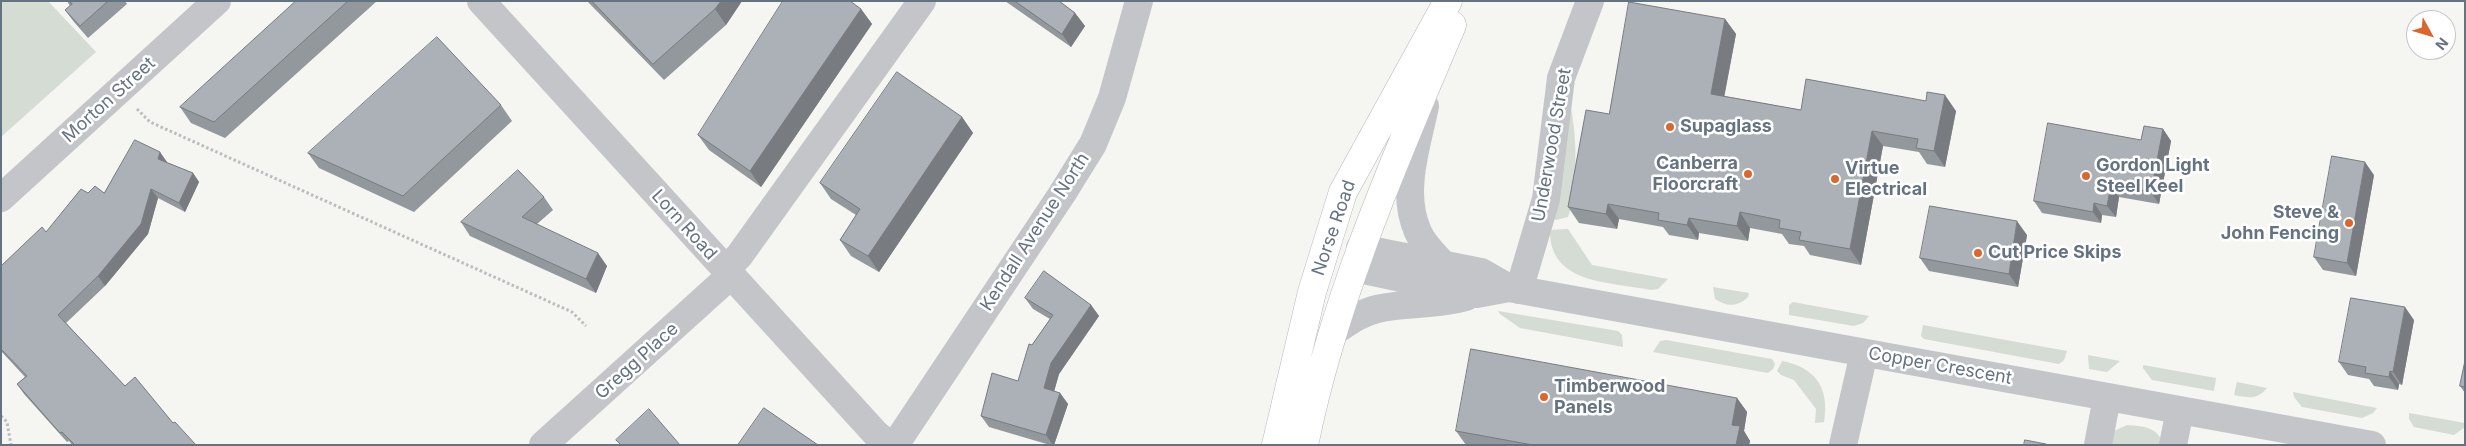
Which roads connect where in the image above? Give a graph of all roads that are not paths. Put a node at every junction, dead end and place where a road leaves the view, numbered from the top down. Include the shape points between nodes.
1 (217, 1) edge
2 (480, 1) edge
3 (922, 1) edge
4 (1139, 1) edge
5 (1448, 1) edge
6 (1461, 1) edge
7 (1590, 1) edge
8 (1434, 68) junction
9 (1, 198) edge
10 (1325, 251) junction
11 (1357, 258) junction
12 (1445, 266) junction
13 (728, 273) junction
14 (1514, 289) junction
15 (1477, 294) junction
16 (1332, 333) junction
17 (1864, 353) junction
18 (2107, 396) junction
19 (2180, 410) junction
20 (543, 445) edge
21 (890, 445) edge
22 (895, 445) edge
23 (1276, 445) edge
24 (1304, 445) edge
25 (1843, 445) edge
26 (2098, 445) edge
27 (2173, 445) edge
28 (2372, 445) edge

1 - 9 street, Morton Street
2 - 13 street, Lorn Road
3 - 13 street, Gregg Place
4 - 22 street, Kendall Avenue North via 1112,98 1093,144
5 - 10 main road, Norse Road via 1344,192
6 - 8 main road, Norse Road
7 - 14 street, Underwood Street via 1561,78 1546,199
8 - 11 main road, Norse Road
8 - 12 street via 1409,190 1418,231
10 - 11 main road
10 - 23 main road, Norse Road
11 - 12 street, Copper Crescent
11 - 15 street, Copper Crescent
11 - 16 main road, Norse Road
12 - 14 street, Copper Crescent via 1480,272
13 - 20 street, Gregg Place
13 - 21 street, Lorn Road via 876,434
14 - 15 street, Copper Crescent
14 - 17 street, Copper Crescent
15 - 16 street via 1442,303 1377,309 1358,316
16 - 24 main road, Norse Road
17 - 18 street, Copper Crescent
17 - 25 street
18 - 19 street, Copper Crescent
18 - 26 street
19 - 27 street
19 - 28 street, Copper Crescent

